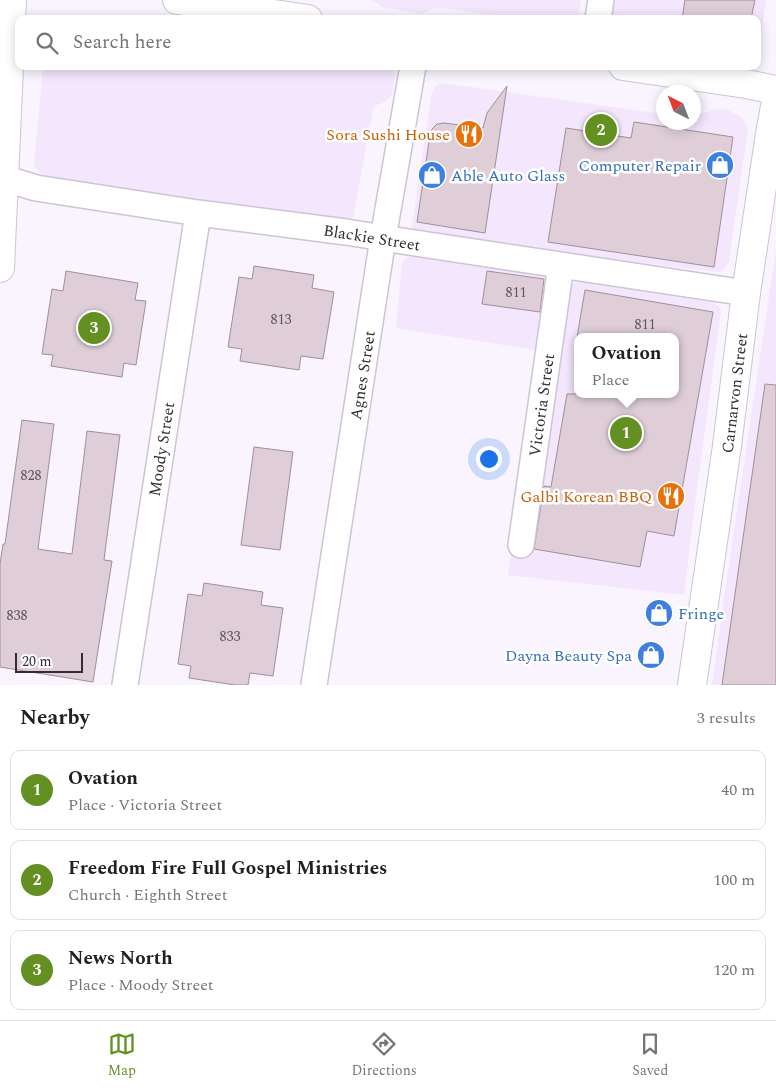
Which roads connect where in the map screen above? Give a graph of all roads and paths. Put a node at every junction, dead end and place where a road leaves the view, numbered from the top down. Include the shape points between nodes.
1 (12, 0) edge
2 (177, 0) edge
3 (601, 0) edge
4 (280, 15) edge
5 (599, 15) edge
6 (412, 70) edge
7 (650, 70) edge
8 (776, 90) edge
9 (776, 101) edge
10 (2, 177) edge
11 (198, 213) junction
12 (383, 238) junction
13 (561, 265) junction
14 (0, 268) edge
15 (746, 293) junction
16 (521, 545) dead end
17 (125, 685) edge
18 (314, 685) edge
19 (692, 685) edge

1 - 10 street
2 - 4 street
3 - 5 street
6 - 12 street, Agnes Street
7 - 8 street
9 - 15 street, Carnarvon Street
10 - 11 street, Blackie Street via 36,188
10 - 14 street
11 - 12 street, Blackie Street
11 - 17 street, Moody Street
12 - 13 street, Blackie Street
12 - 18 street, Agnes Street
13 - 15 street, Blackie Street
13 - 16 street, Victoria Street
15 - 19 street, Carnarvon Street via 730,429

